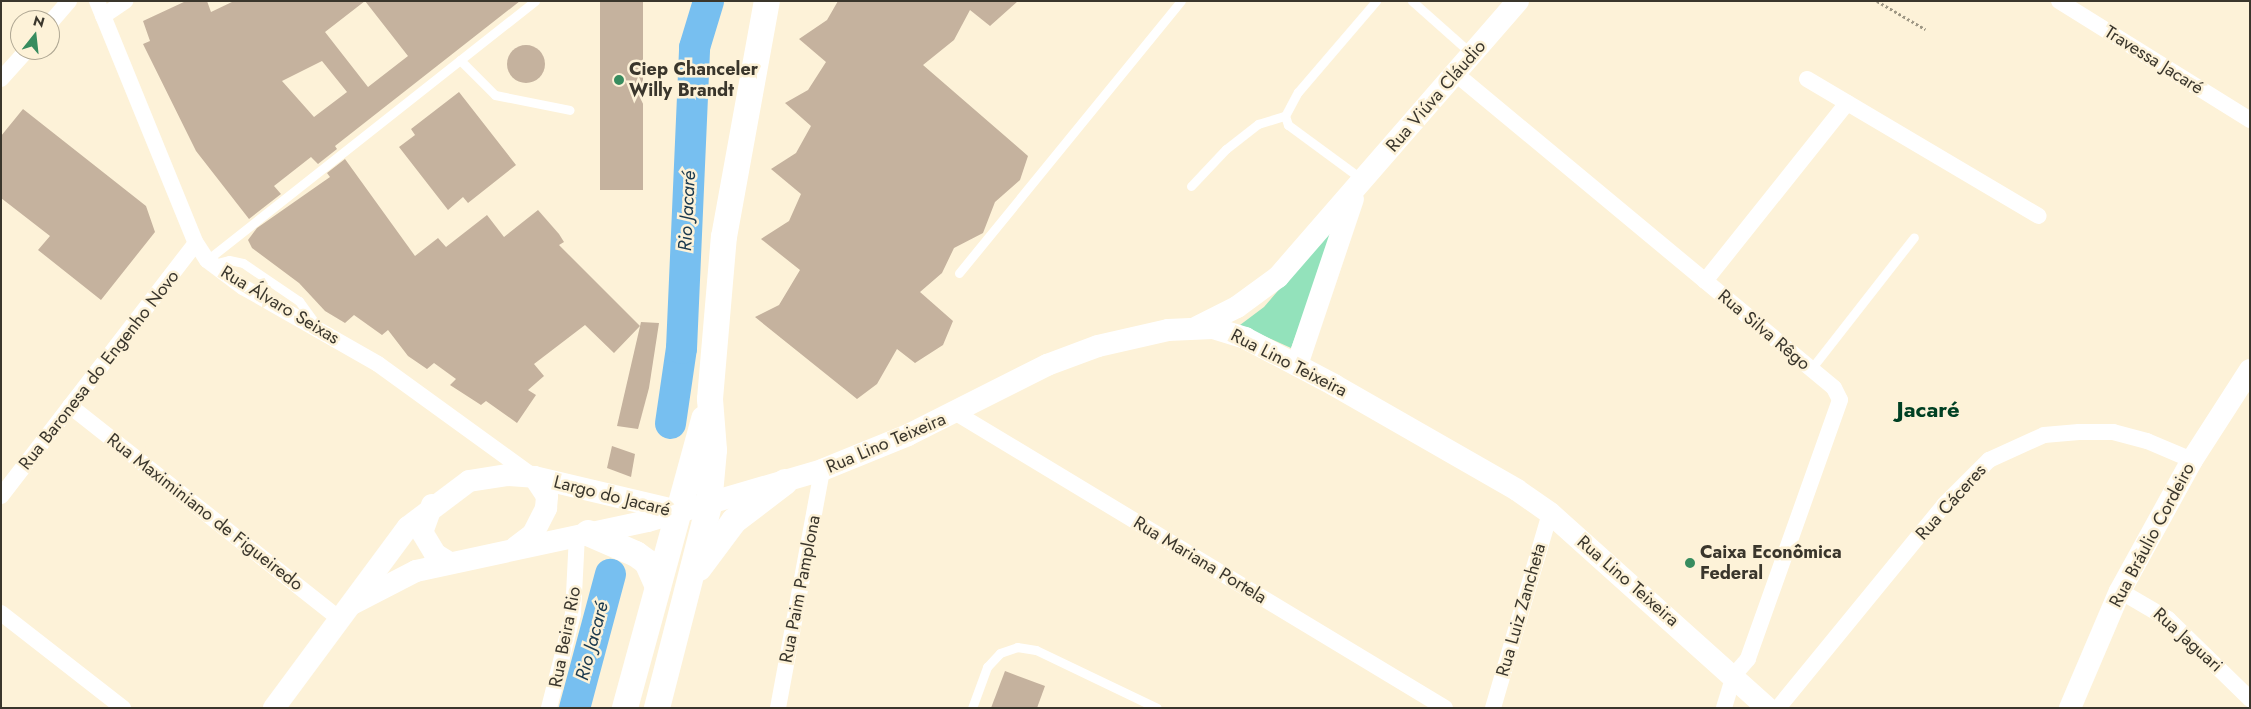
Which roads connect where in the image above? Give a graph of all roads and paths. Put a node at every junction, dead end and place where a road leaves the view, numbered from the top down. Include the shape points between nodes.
1 (69, 1) edge
2 (125, 1) edge
3 (535, 1) edge
4 (767, 1) edge
5 (1181, 1) edge
6 (1376, 1) edge
7 (1412, 1) edge
8 (1518, 1) edge
9 (1877, 1) edge
10 (2059, 1) edge
11 (100, 9) edge
12 (60, 11) edge
13 (1925, 29) dead end
14 (1472, 54) junction
15 (17, 60) edge
16 (460, 60) junction
17 (1456, 74) junction
18 (1, 79) edge
19 (1807, 79) dead end
20 (1847, 102) junction
21 (570, 110) dead end
22 (1285, 116) junction
23 (2250, 120) edge
24 (1191, 186) dead end
25 (1359, 186) junction
26 (2039, 216) dead end
27 (1914, 237) dead end
28 (196, 243) junction
29 (210, 262) junction
30 (959, 274) dead end
31 (1705, 281) junction
32 (1197, 327) junction
33 (1297, 365) junction
34 (1811, 369) junction
35 (2250, 370) edge
36 (710, 399) junction
37 (70, 406) junction
38 (956, 412) junction
39 (2192, 460) junction
40 (822, 470) junction
41 (534, 477) junction
42 (785, 482) junction
43 (1, 496) edge
44 (432, 504) junction
45 (709, 505) junction
46 (679, 512) junction
47 (1550, 513) junction
48 (582, 534) junction
49 (516, 547) junction
50 (448, 562) junction
51 (658, 587) junction
52 (685, 590) junction
53 (2120, 590) junction
54 (346, 612) junction
55 (1, 613) edge
56 (1734, 674) junction
57 (2250, 699) edge
58 (119, 707) edge
59 (274, 708) edge
60 (549, 708) edge
61 (625, 708) edge
62 (657, 708) edge
63 (778, 708) edge
64 (972, 708) edge
65 (1157, 708) edge
66 (1445, 708) edge
67 (1493, 708) edge
68 (1724, 708) edge
69 (1767, 708) edge
70 (1778, 708) edge
71 (2070, 708) edge

1 - 12 street
2 - 11 street
3 - 16 lane
4 - 36 main road via 729,199
5 - 30 lane
6 - 22 lane via 1298,92
7 - 14 lane
8 - 14 street, Rua Viúva Cláudio
9 - 13 path
10 - 23 street, Travessa Jacaré
11 - 28 street, Rua Álvaro Seixas
14 - 17 street, Rua Viúva Cláudio
15 - 18 street
16 - 21 lane via 495,95
16 - 29 lane
17 - 25 street, Rua Viúva Cláudio
17 - 31 street, Rua Silva Rêgo
19 - 20 street
20 - 26 street
20 - 31 street
22 - 24 lane via 1258,124 1226,149
22 - 25 lane via 1288,125
25 - 32 street, Rua Viúva Cláudio via 1268,287
25 - 33 street
27 - 34 lane
28 - 29 street, Rua Álvaro Seixas
28 - 37 street, Rua Baronesa do Engenho Novo
29 - 41 street, Rua Álvaro Seixas via 243,287 378,364
31 - 34 street, Rua Silva Rêgo
32 - 33 street, Rua Lino Teixeira via 1229,332
32 - 38 street, Rua Lino Teixeira via 1137,335 1082,352
33 - 47 street, Rua Lino Teixeira via 1486,470
34 - 56 street, Rua Silva Rêgo via 1834,388 1840,400 1837,417 1748,659
35 - 39 street, Rua Bráulio Cordeiro
36 - 45 main road via 714,450
36 - 46 main road
37 - 43 street, Rua Baronesa do Engenho Novo
37 - 54 street, Rua Maximiniano de Figueiredo
38 - 40 street, Rua Lino Teixeira
38 - 66 street, Rua Mariana Portela
39 - 53 street, Rua Bráulio Cordeiro
39 - 70 street, Rua Cáceres via 2113,432 2044,435 2016,445 1969,477
40 - 42 street, Rua Lino Teixeira
40 - 63 street, Rua Paim Pamplona
41 - 44 street, Largo do Jacaré via 507,475 469,481
41 - 46 street, Largo do Jacaré
41 - 49 street via 547,496 546,508 533,534
42 - 45 street, Rua Lino Teixeira
42 - 52 main road via 723,533
44 - 50 street via 422,532 435,554
44 - 54 street, Largo do Jacaré via 390,548
45 - 46 street, Rua Lino Teixeira
45 - 52 main road
46 - 48 street, Largo do Jacaré
46 - 51 main road
47 - 56 street, Rua Lino Teixeira
47 - 67 street, Rua Luiz Zancheta
48 - 49 street, Largo do Jacaré
48 - 51 main road via 641,558
48 - 60 street, Rua Beira Rio via 573,614
49 - 50 street, Largo do Jacaré
50 - 54 street, Largo do Jacaré via 398,577
51 - 61 main road
52 - 62 main road
53 - 57 street, Rua Jaguari via 2168,619
53 - 71 street, Rua Bráulio Cordeiro
54 - 59 street
55 - 58 street
56 - 68 street
56 - 69 street, Rua Lino Teixeira
64 - 65 lane via 987,666 1000,653 1017,647 1036,650

